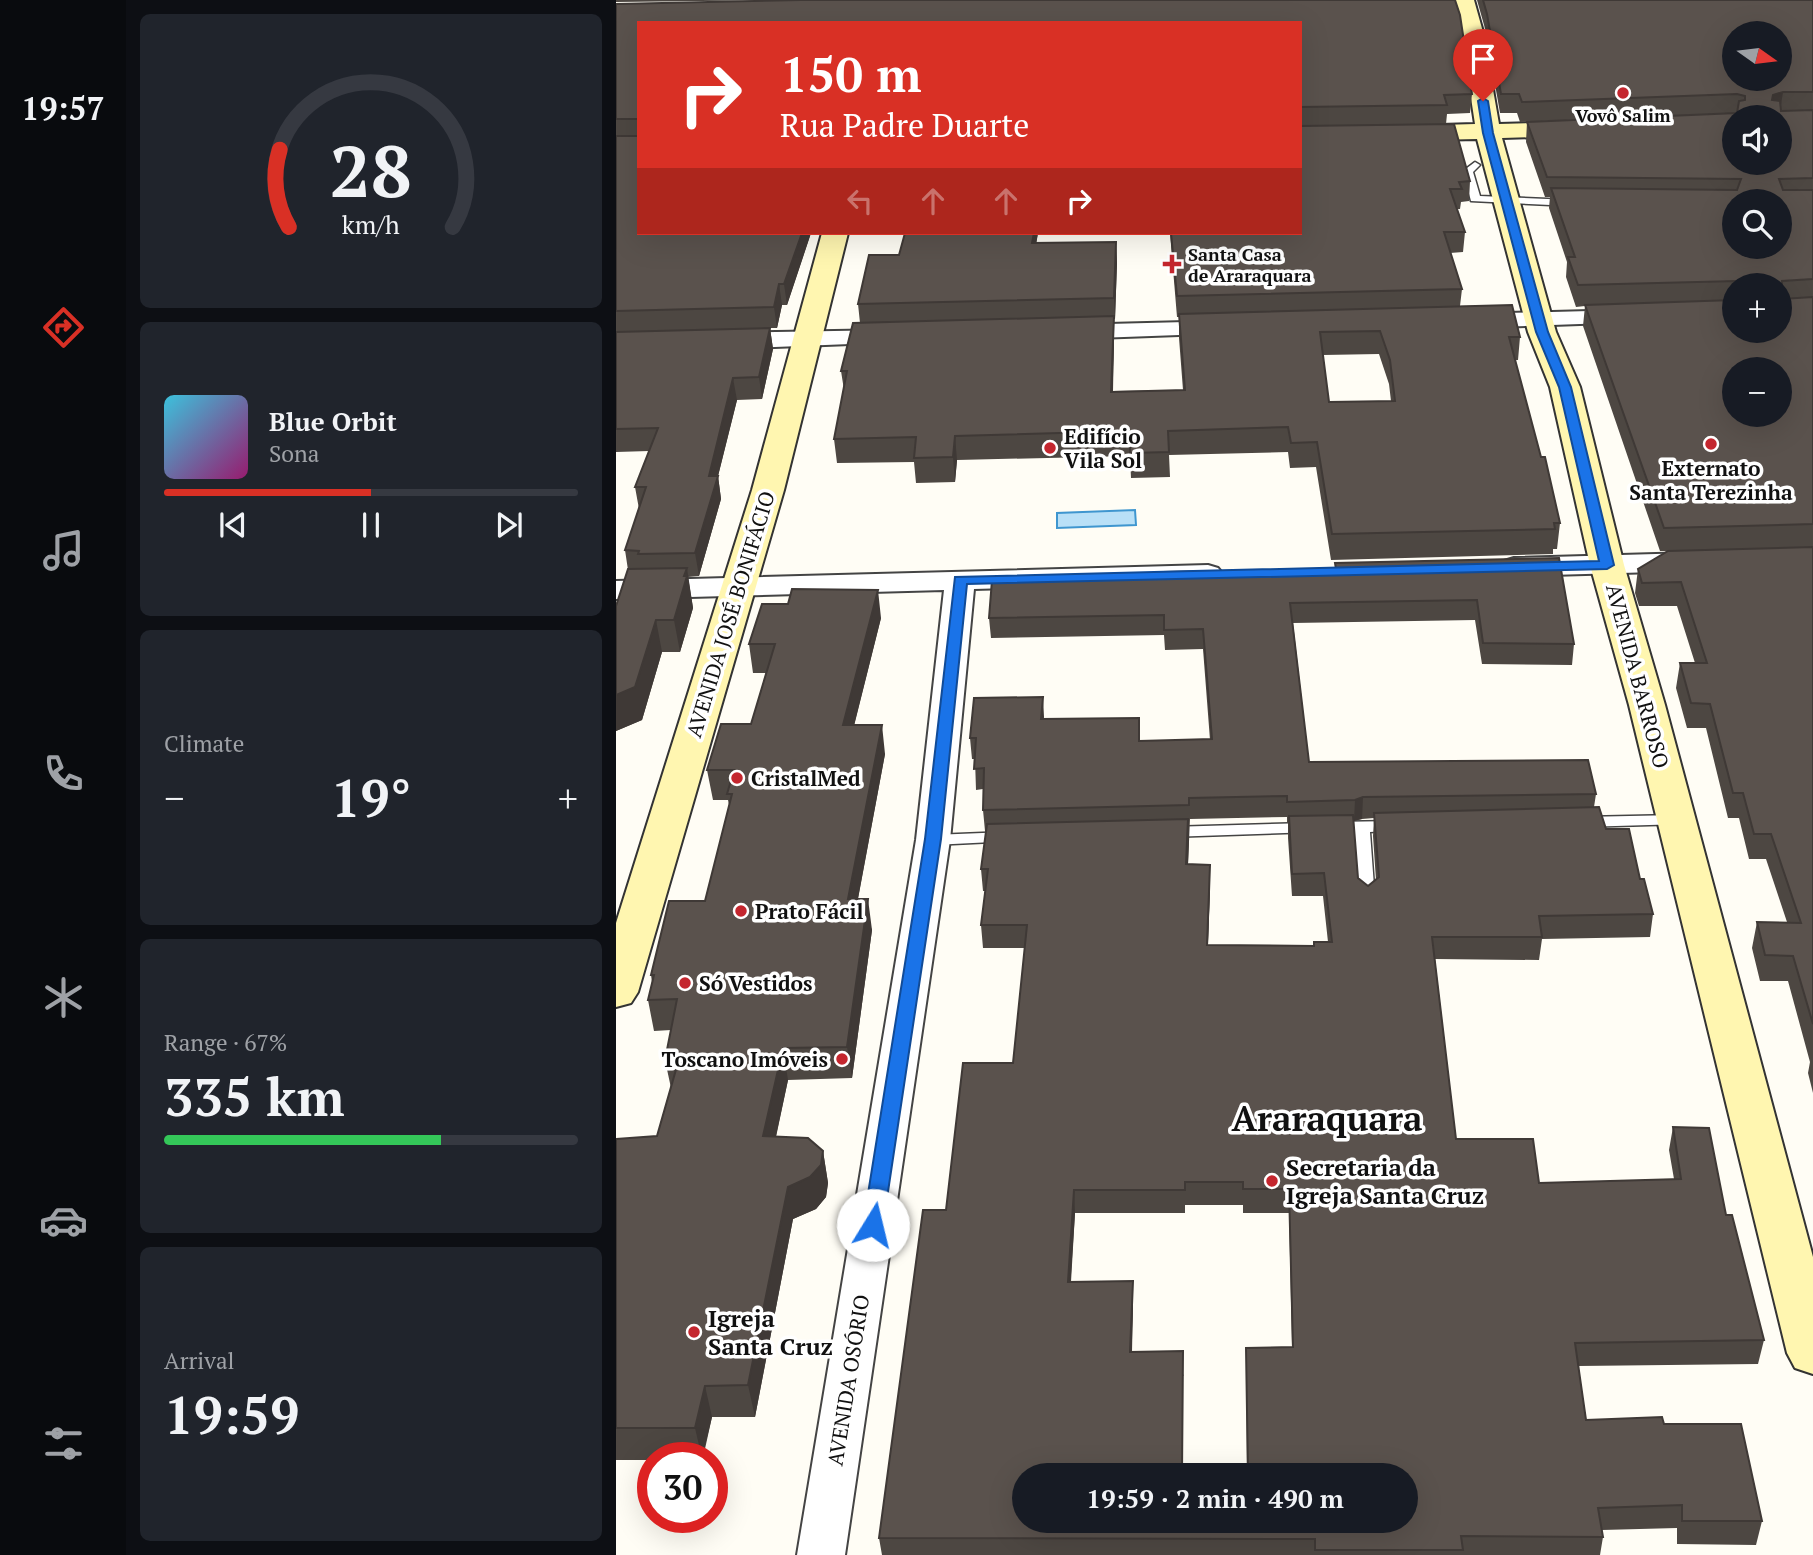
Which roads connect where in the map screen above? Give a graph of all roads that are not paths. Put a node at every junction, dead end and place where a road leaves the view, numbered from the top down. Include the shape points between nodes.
1 (1463, 0) edge
2 (1599, 129) edge
3 (1488, 133) junction
4 (1302, 136) edge
5 (1475, 165) dead end
6 (1508, 202) junction
7 (1584, 203) edge
8 (834, 235) edge
9 (1644, 316) edge
10 (1539, 319) junction
11 (1449, 321) edge
12 (1254, 327) edge
13 (1046, 333) edge
14 (921, 336) edge
15 (808, 340) junction
16 (696, 341) edge
17 (1717, 561) edge
18 (1607, 565) junction
19 (1483, 568) edge
20 (1235, 573) edge
21 (960, 580) junction
22 (738, 586) junction
23 (616, 590) edge
24 (1677, 820) junction
25 (1567, 822) edge
26 (1416, 825) edge
27 (1361, 826) junction
28 (1154, 833) edge
29 (1030, 836) edge
30 (933, 839) junction
31 (1367, 900) edge
32 (616, 992) edge
33 (1813, 1353) edge
34 (821, 1555) edge

1 - 3 street, AVENIDA BARROSO
2 - 3 street
3 - 4 street
3 - 6 street, AVENIDA BARROSO
5 - 6 lane via 1468,171 1475,199
6 - 7 lane
6 - 10 street, AVENIDA BARROSO
8 - 15 street, AVENIDA JOSÉ BONIFÁCIO
9 - 10 street
10 - 11 street
10 - 18 street, AVENIDA BARROSO via 1565,387
12 - 13 street
14 - 15 street
15 - 16 street
15 - 22 street, AVENIDA JOSÉ BONIFÁCIO
17 - 18 street
18 - 19 street
18 - 24 street, AVENIDA BARROSO
20 - 21 street
21 - 22 street
21 - 30 street, AVENIDA OSÓRIO
22 - 23 street
22 - 32 street, AVENIDA JOSÉ BONIFÁCIO
24 - 25 lane
24 - 33 street, AVENIDA BARROSO
26 - 27 lane
27 - 28 lane
27 - 31 lane
29 - 30 lane
30 - 34 street, AVENIDA OSÓRIO

